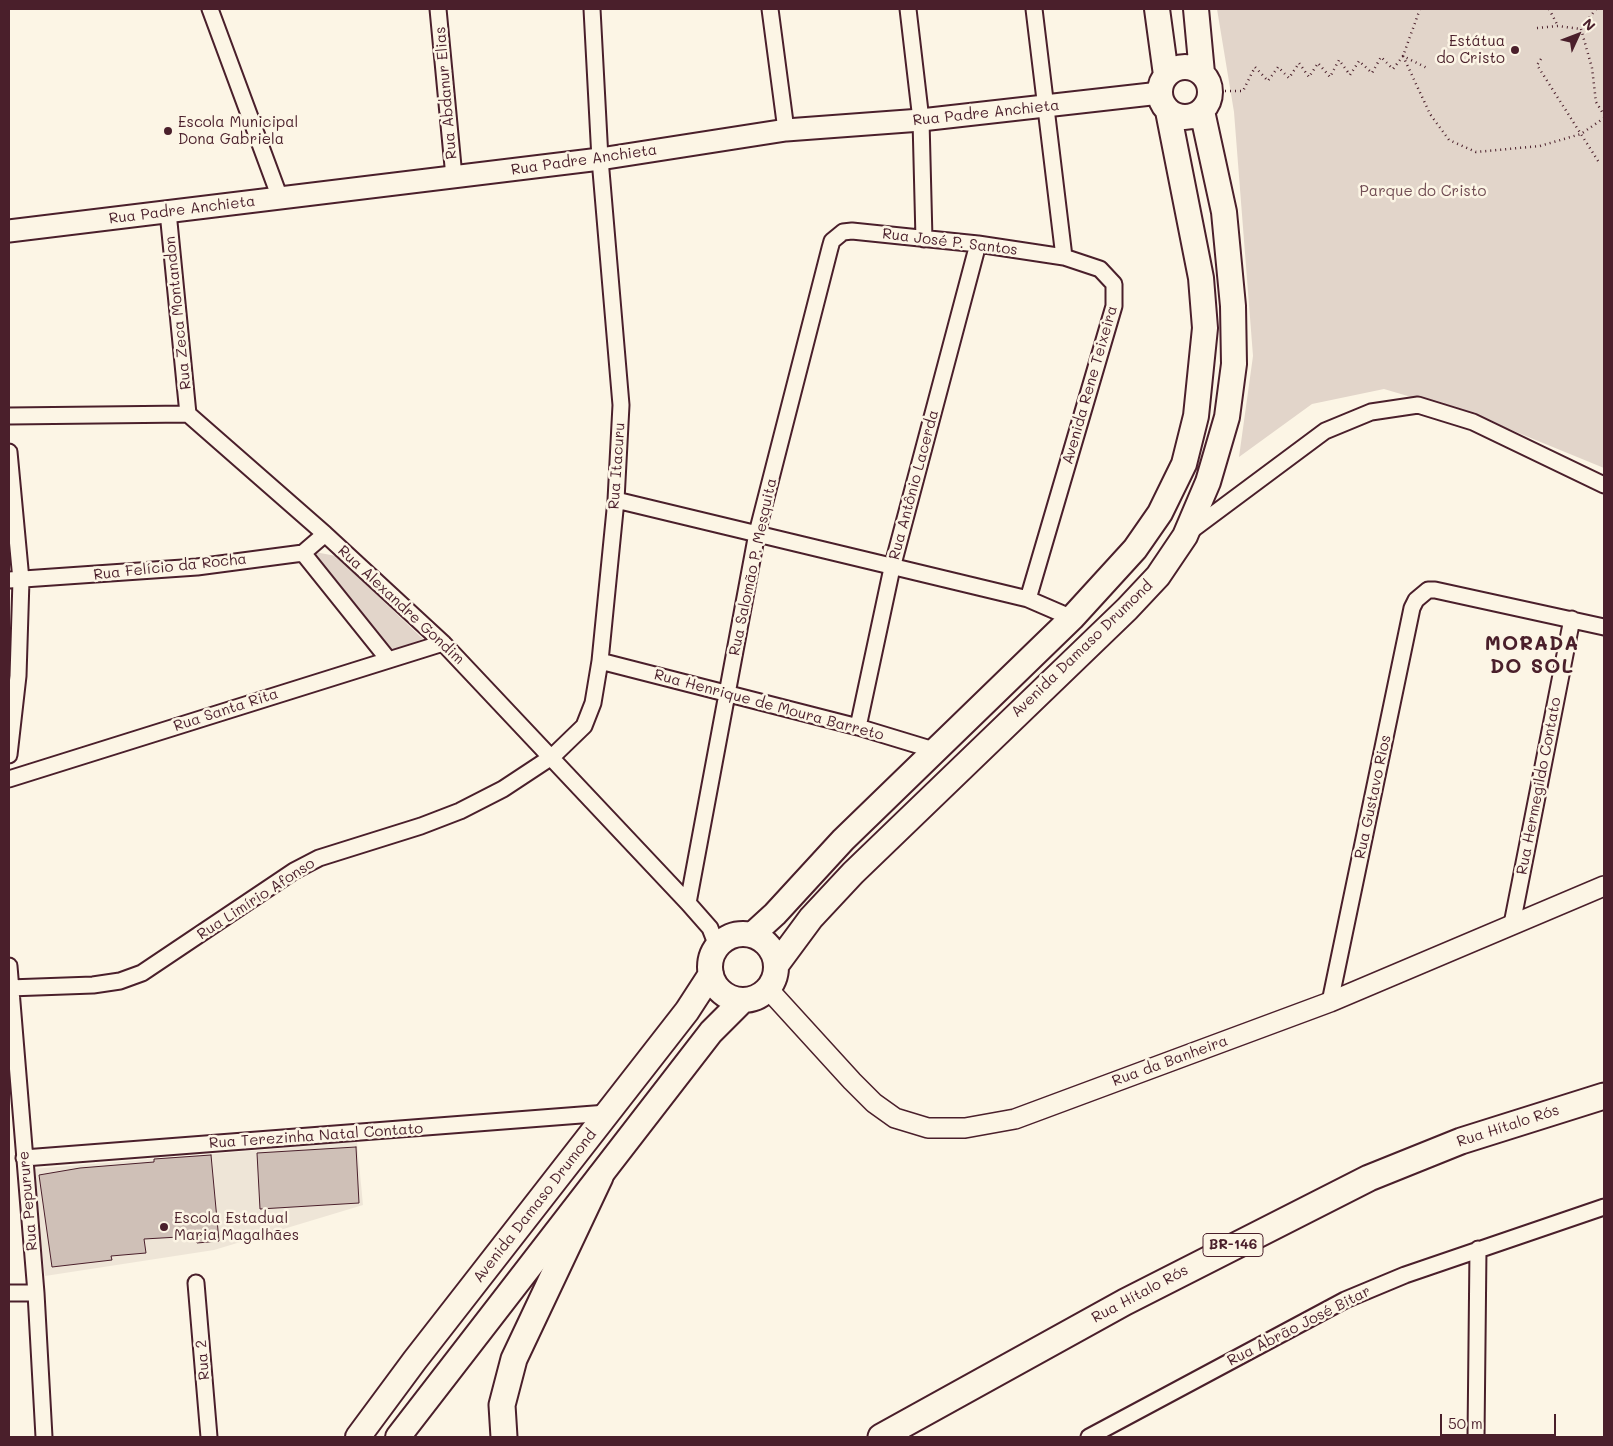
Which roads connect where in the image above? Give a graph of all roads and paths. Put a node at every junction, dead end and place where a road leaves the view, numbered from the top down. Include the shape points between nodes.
1 (210, 9) edge
2 (438, 9) edge
3 (592, 9) edge
4 (770, 9) edge
5 (908, 9) edge
6 (1034, 9) edge
7 (1157, 9) edge
8 (1196, 9) edge
9 (1420, 9) edge
10 (1549, 9) edge
11 (1596, 9) edge
12 (1558, 26) junction
13 (1537, 28) dead end
14 (1582, 29) junction
15 (1403, 56) junction
16 (1541, 59) dead end
17 (1427, 68) dead end
18 (1205, 92) junction
19 (1165, 93) junction
20 (1047, 108) junction
21 (1604, 116) edge
22 (921, 120) junction
23 (786, 130) junction
24 (1581, 134) junction
25 (600, 160) junction
26 (1600, 164) dead end
27 (454, 177) junction
28 (280, 198) junction
29 (168, 212) junction
30 (9, 231) edge
31 (836, 236) joint
32 (924, 239) junction
33 (978, 244) junction
34 (1064, 257) junction
35 (188, 414) junction
36 (9, 416) edge
37 (9, 452) edge
38 (1604, 484) edge
39 (616, 500) junction
40 (756, 533) junction
41 (325, 534) junction
42 (1185, 536) junction
43 (303, 553) junction
44 (892, 568) junction
45 (15, 580) edge
46 (1028, 599) junction
47 (1072, 618) junction
48 (1572, 619) junction
49 (1604, 627) edge
50 (444, 643) junction
51 (388, 659) junction
52 (600, 661) junction
53 (727, 693) junction
54 (858, 727) junction
55 (938, 751) junction
56 (9, 755) edge
57 (553, 756) junction
58 (9, 779) edge
59 (1604, 886) edge
60 (688, 902) junction
61 (1512, 924) junction
62 (752, 935) junction
63 (717, 946) junction
64 (777, 964) junction
65 (9, 966) edge
66 (711, 974) junction
67 (9, 988) edge
68 (768, 990) junction
69 (742, 1001) junction
70 (1330, 1002) junction
71 (1604, 1096) edge
72 (608, 1113) junction
73 (24, 1158) junction
74 (600, 1177) junction
75 (1604, 1207) edge
76 (1478, 1249) junction
77 (196, 1283) dead end
78 (9, 1293) edge
79 (36, 1293) junction
80 (44, 1437) edge
81 (210, 1437) edge
82 (358, 1437) edge
83 (398, 1437) edge
84 (504, 1437) edge
85 (881, 1437) edge
86 (1089, 1437) edge
87 (1476, 1437) edge

1 - 28 street
2 - 27 street, Rua Abdanur Elias
3 - 25 street, Rua Itacuru
4 - 23 street
5 - 22 street
6 - 20 street
7 - 19 main road, Avenida Damaso Drumond
8 - 18 main road, Avenida Damaso Drumond
9 - 15 path
10 - 12 path
11 - 14 path
12 - 13 path
12 - 14 path
14 - 21 path via 1596,102
15 - 17 path
15 - 18 path via 1393,69 1381,57 1372,73 1359,62 1350,75 1339,60 1330,77 1318,63 1309,77 1299,63 1289,78 1278,67 1268,81 1255,67 1243,91
15 - 24 path via 1430,114 1449,140 1476,152 1540,146
16 - 24 path via 1537,65
18 - 19 main road via 1196,115 1181,118
18 - 19 main road via 1188,67 1172,70
18 - 42 main road, Avenida Damaso Drumond via 1224,212 1233,306 1234,364 1227,417 1208,482
19 - 20 main road, Rua Padre Anchieta
19 - 47 main road, Avenida Damaso Drumond via 1201,278 1205,328 1196,416 1184,464 1160,513 1135,549
20 - 22 main road, Rua Padre Anchieta
20 - 34 street
21 - 24 path
22 - 23 main road, Rua Padre Anchieta
22 - 32 street
23 - 25 main road, Rua Padre Anchieta
24 - 26 path
25 - 27 main road, Rua Padre Anchieta
25 - 39 street, Rua Itacuru via 621,406
27 - 28 main road, Rua Padre Anchieta
28 - 29 main road, Rua Padre Anchieta
29 - 30 main road, Rua Padre Anchieta
29 - 35 street, Rua Zeca Montandon
31 - 32 street, Rua José P. Santos via 852,231
31 - 40 street, Rua Salomão P. Mesquita via 830,248
32 - 33 street, Rua José P. Santos
33 - 34 street, Rua José P. Santos
33 - 44 street, Rua Antônio Lacerda
34 - 46 street, Avenida Rene Teixeira via 1100,269 1114,284 1114,306
35 - 36 street
35 - 41 street, Rua Alexandre Gondim
37 - 45 street
38 - 42 street via 1473,422 1418,405 1371,412 1326,431
39 - 40 street
39 - 52 street, Rua Itacuru
40 - 44 street
40 - 53 street, Rua Salomão P. Mesquita
41 - 43 street
41 - 50 street, Rua Alexandre Gondim
42 - 64 main road, Avenida Damaso Drumond via 1158,576 1127,609 853,873 811,918
43 - 45 street, Rua Felício da Rocha via 197,566
43 - 51 street
44 - 46 street
44 - 54 street, Rua Antônio Lacerda
45 - 56 street via 18,676
46 - 47 street
47 - 55 main road, Avenida Damaso Drumond
48 - 49 street
48 - 61 street, Rua Hermegildo Contato
48 - 70 street, Rua Gustavo Rios via 1435,590 1421,594 1412,608
50 - 51 street, Rua Santa Rita
50 - 57 street, Rua Alexandre Gondim
51 - 58 street, Rua Santa Rita
52 - 53 street, Rua Henrique de Moura Barreto
52 - 57 street, Rua Itacuru via 593,703 584,726
53 - 54 street, Rua Henrique de Moura Barreto
53 - 60 street, Rua Salomão P. Mesquita
54 - 55 street, Rua Henrique de Moura Barreto
55 - 62 main road, Avenida Damaso Drumond via 813,870
57 - 60 street, Rua Alexandre Gondim
57 - 67 street, Rua Limírio Afonso via 503,789 460,811 302,867 142,972 93,986
59 - 61 street, Rua da Banheira
60 - 63 street, Rua Alexandre Gondim via 710,928
61 - 70 street, Rua da Banheira
62 - 63 main road via 733,935
62 - 64 main road via 772,949
63 - 66 main road via 710,964
64 - 68 main road
65 - 67 street, Rua Pepurure
66 - 69 main road via 719,990
66 - 72 main road, Avenida Damaso Drumond via 687,1011
67 - 73 street, Rua Pepurure
68 - 69 main road via 752,1000
68 - 70 street, Rua da Banheira via 874,1103 895,1118 928,1128 965,1128 1015,1118
69 - 74 main road via 712,1032
71 - 85 highway, Rua Hítalo Rós / BR-146 via 1461,1141 1369,1178 1125,1302
72 - 73 street, Rua Terezinha Natal Contato
72 - 82 main road, Avenida Damaso Drumond
73 - 79 street, Rua Pepurure
74 - 83 main road
74 - 84 highway via 514,1359 502,1405
75 - 76 street, Rua Abrão José Bitar
76 - 86 street, Rua Abrão José Bitar via 1345,1300
76 - 87 street
77 - 81 street, Rua 2
78 - 79 street
79 - 80 street, Rua Pepurure

